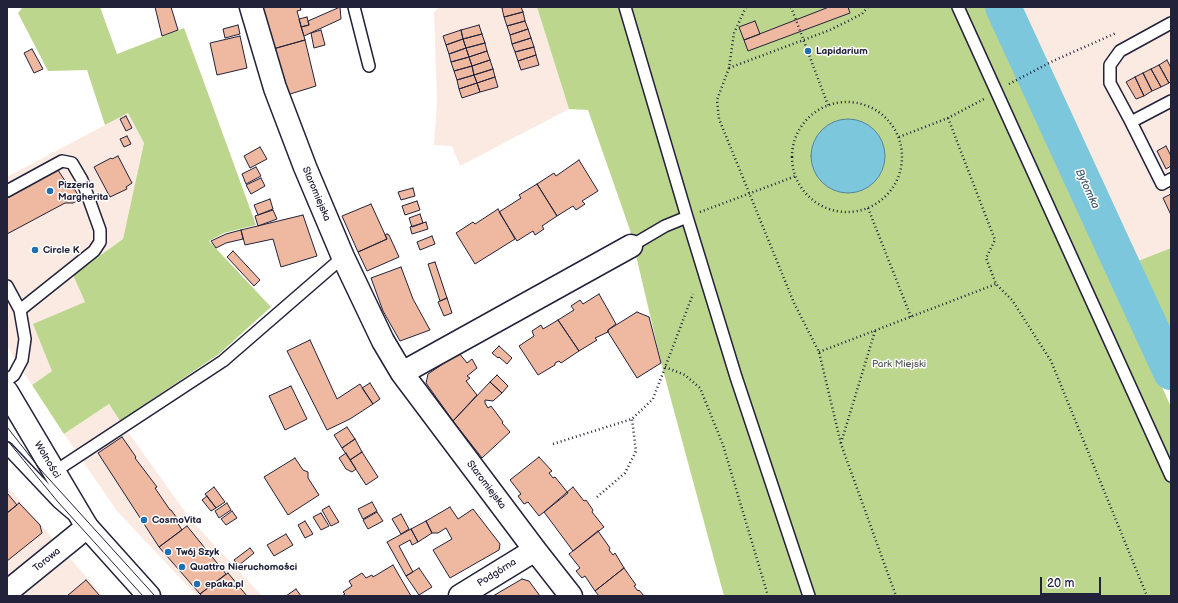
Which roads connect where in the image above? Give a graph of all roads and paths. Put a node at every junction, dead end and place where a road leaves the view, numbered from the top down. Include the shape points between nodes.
1 (251, 7) edge
2 (354, 7) edge
3 (626, 7) edge
4 (746, 7) edge
5 (791, 7) edge
6 (868, 7) edge
7 (958, 7) edge
8 (1171, 23) edge
9 (803, 40) junction
10 (1076, 51) dead end
11 (369, 66) dead end
12 (729, 68) junction
13 (1012, 82) dead end
14 (997, 92) junction
15 (1171, 101) edge
16 (828, 105) junction
17 (948, 118) junction
18 (1131, 122) junction
19 (899, 137) junction
20 (796, 176) junction
21 (1171, 179) edge
22 (7, 191) edge
23 (748, 194) junction
24 (868, 208) junction
25 (692, 215) junction
26 (631, 246) joint
27 (343, 257) junction
28 (703, 269) junction
29 (996, 284) junction
30 (7, 286) edge
31 (20, 310) junction
32 (912, 317) junction
33 (875, 331) junction
34 (819, 352) junction
35 (665, 367) junction
36 (402, 373) junction
37 (7, 380) edge
38 (7, 392) edge
39 (632, 419) junction
40 (553, 444) dead end
41 (841, 444) junction
42 (7, 448) edge
43 (54, 472) junction
44 (1171, 476) edge
45 (597, 497) dead end
46 (87, 527) junction
47 (535, 550) junction
48 (7, 592) edge
49 (149, 596) edge
50 (460, 596) edge
51 (570, 596) edge
52 (768, 596) edge
53 (809, 596) edge
54 (896, 596) edge
55 (1147, 596) edge

1 - 27 street, Staromiejska via 275,88
2 - 11 lane
3 - 25 lane
4 - 12 path via 734,33
5 - 9 path
6 - 9 path via 862,14
7 - 14 lane
8 - 18 lane via 1120,51 1110,65 1110,83
9 - 12 path
9 - 16 path
10 - 13 path
12 - 23 path via 717,100 719,119
14 - 17 path
14 - 44 lane
15 - 18 lane
16 - 19 path via 845,102 862,104 878,111 890,122
16 - 20 path via 813,113 801,126 794,142 792,159
17 - 19 path
17 - 29 path via 995,240 986,258
18 - 21 lane via 1162,184
19 - 24 path via 901,171 890,191
20 - 23 path
20 - 24 path via 804,191 817,203 833,210 851,212
22 - 31 lane via 62,161 72,163 82,180 100,230 100,242 94,251
23 - 25 path
23 - 34 path via 794,303
24 - 32 path
25 - 26 lane via 665,226
25 - 28 lane
26 - 36 street
27 - 36 street, Staromiejska via 383,341
27 - 43 lane via 223,361
28 - 35 path
28 - 53 lane
29 - 32 path
29 - 55 path via 1012,300 1052,361
30 - 31 lane
31 - 37 lane via 25,339 22,360 14,375
32 - 33 path
33 - 34 path
33 - 41 path
34 - 41 path
35 - 39 path via 653,399
35 - 52 path via 685,376 700,388 723,445
36 - 47 street, Staromiejska
38 - 43 street, Wolności
39 - 40 path
39 - 45 path via 636,451 625,473
41 - 54 path
42 - 46 lane, Wolności via 58,502
43 - 46 street, Wolności
46 - 48 street, Torowa
46 - 49 street, Wolności
47 - 50 street, Podgórna
47 - 51 street, Staromiejska

